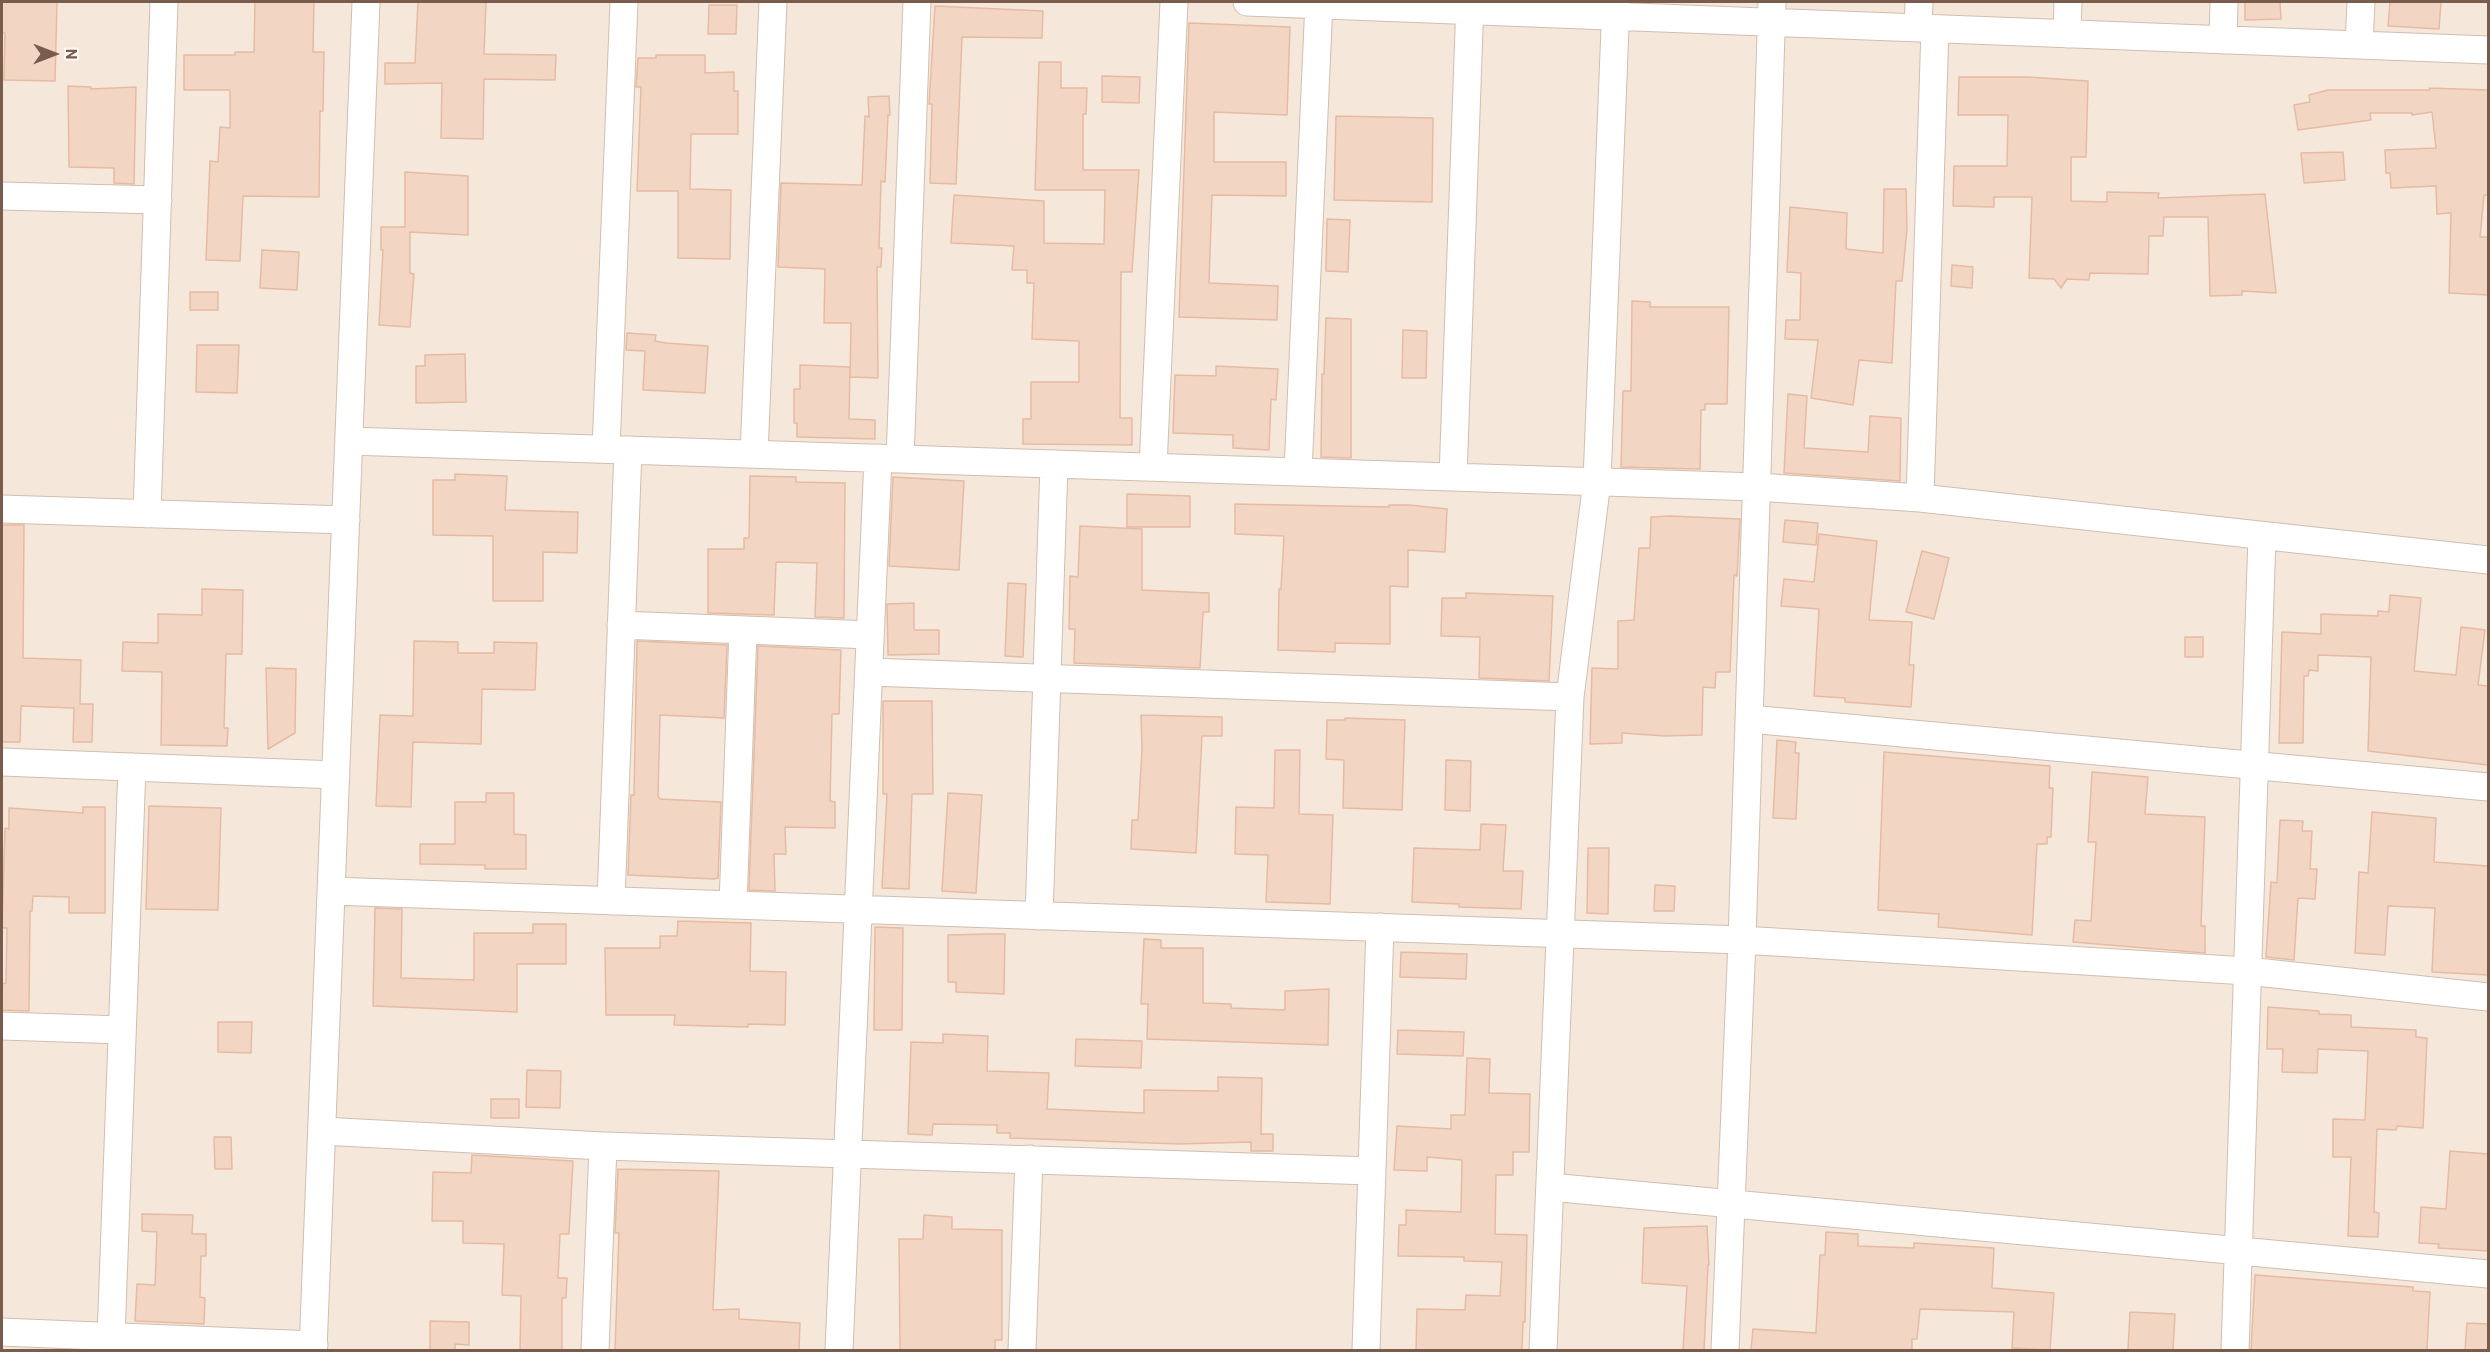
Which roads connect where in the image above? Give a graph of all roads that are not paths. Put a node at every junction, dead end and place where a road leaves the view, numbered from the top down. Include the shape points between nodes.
1 (164, 2) edge
2 (366, 2) edge
3 (624, 2) edge
4 (773, 2) edge
5 (917, 2) edge
6 (1174, 2) edge
7 (1247, 2) edge
8 (2068, 2) edge
9 (2224, 2) edge
10 (2361, 2) edge
11 (1319, 3) edge
12 (1470, 6) edge
13 (1616, 9) edge
14 (1772, 12) edge
15 (1924, 19) edge
16 (2067, 34) junction
17 (2223, 40) junction
18 (2359, 45) junction
19 (2488, 50) edge
20 (2, 196) edge
21 (158, 200) junction
22 (349, 441) junction
23 (617, 450) junction
24 (754, 454) junction
25 (889, 458) junction
26 (1054, 464) junction
27 (1153, 467) junction
28 (1298, 471) junction
29 (1453, 477) junction
30 (1598, 482) junction
31 (1757, 487) junction
32 (1920, 498) junction
33 (2, 509) edge
34 (147, 514) junction
35 (346, 520) junction
36 (2262, 536) junction
37 (2488, 560) edge
38 (621, 625) junction
39 (743, 630) junction
40 (870, 635) junction
41 (869, 672) junction
42 (1047, 678) junction
43 (1570, 697) junction
44 (1749, 719) junction
45 (2, 762) edge
46 (2255, 765) junction
47 (132, 767) junction
48 (336, 775) junction
49 (2488, 787) edge
50 (332, 891) junction
51 (610, 900) junction
52 (733, 904) junction
53 (858, 909) junction
54 (1039, 916) junction
55 (1380, 927) junction
56 (1561, 934) junction
57 (1742, 940) junction
58 (2247, 971) junction
59 (2488, 997) edge
60 (2, 1026) edge
61 (122, 1030) junction
62 (322, 1131) junction
63 (603, 1146) junction
64 (848, 1153) junction
65 (1029, 1159) junction
66 (1372, 1171) junction
67 (1550, 1187) junction
68 (1731, 1204) junction
69 (2238, 1251) junction
70 (2488, 1274) edge
71 (2, 1332) edge
72 (111, 1336) junction
73 (313, 1348) edge
74 (594, 1350) edge
75 (839, 1350) edge
76 (1022, 1350) edge
77 (1366, 1350) edge
78 (1543, 1350) edge
79 (1725, 1350) edge
80 (2235, 1350) edge

1 - 21 street
2 - 22 street
3 - 23 street
4 - 24 street
5 - 25 street
6 - 27 street
7 - 11 street
8 - 16 street
9 - 17 street
10 - 18 street
11 - 12 street
11 - 28 street
12 - 13 street
12 - 29 street
13 - 14 street
13 - 30 street
14 - 15 street
14 - 31 street
15 - 16 street
15 - 32 street
16 - 17 street
17 - 18 street
18 - 19 street
20 - 21 street
21 - 34 street
22 - 23 street
22 - 35 street
23 - 24 street
23 - 38 street
24 - 25 street
25 - 26 street
25 - 40 street
26 - 27 street
26 - 42 street
27 - 28 street
28 - 29 street
29 - 30 street
30 - 31 street
30 - 43 street
31 - 32 street
31 - 44 street
32 - 36 street
33 - 34 street
34 - 35 street
35 - 48 street
36 - 37 street
36 - 46 street
38 - 39 street
38 - 51 street
39 - 40 street
39 - 52 street
40 - 41 street
41 - 42 street
41 - 53 street
42 - 43 street
42 - 54 street
43 - 56 street
44 - 46 street
44 - 57 street
45 - 47 street
46 - 49 street
46 - 58 street
47 - 48 street
47 - 61 street
48 - 50 street
50 - 51 street
50 - 62 street
51 - 52 street
52 - 53 street
53 - 54 street
53 - 64 street
54 - 55 street
55 - 56 street
55 - 66 street
56 - 57 street
56 - 67 street
57 - 58 street
57 - 68 street
58 - 59 street
58 - 69 street
60 - 61 street
61 - 72 street
62 - 63 street
62 - 73 street
63 - 64 street
63 - 74 street
64 - 65 street
64 - 75 street
65 - 66 street
65 - 76 street
66 - 77 street
67 - 68 street
67 - 78 street
68 - 69 street
68 - 79 street
69 - 70 street
69 - 80 street
71 - 72 street
72 - 73 street

